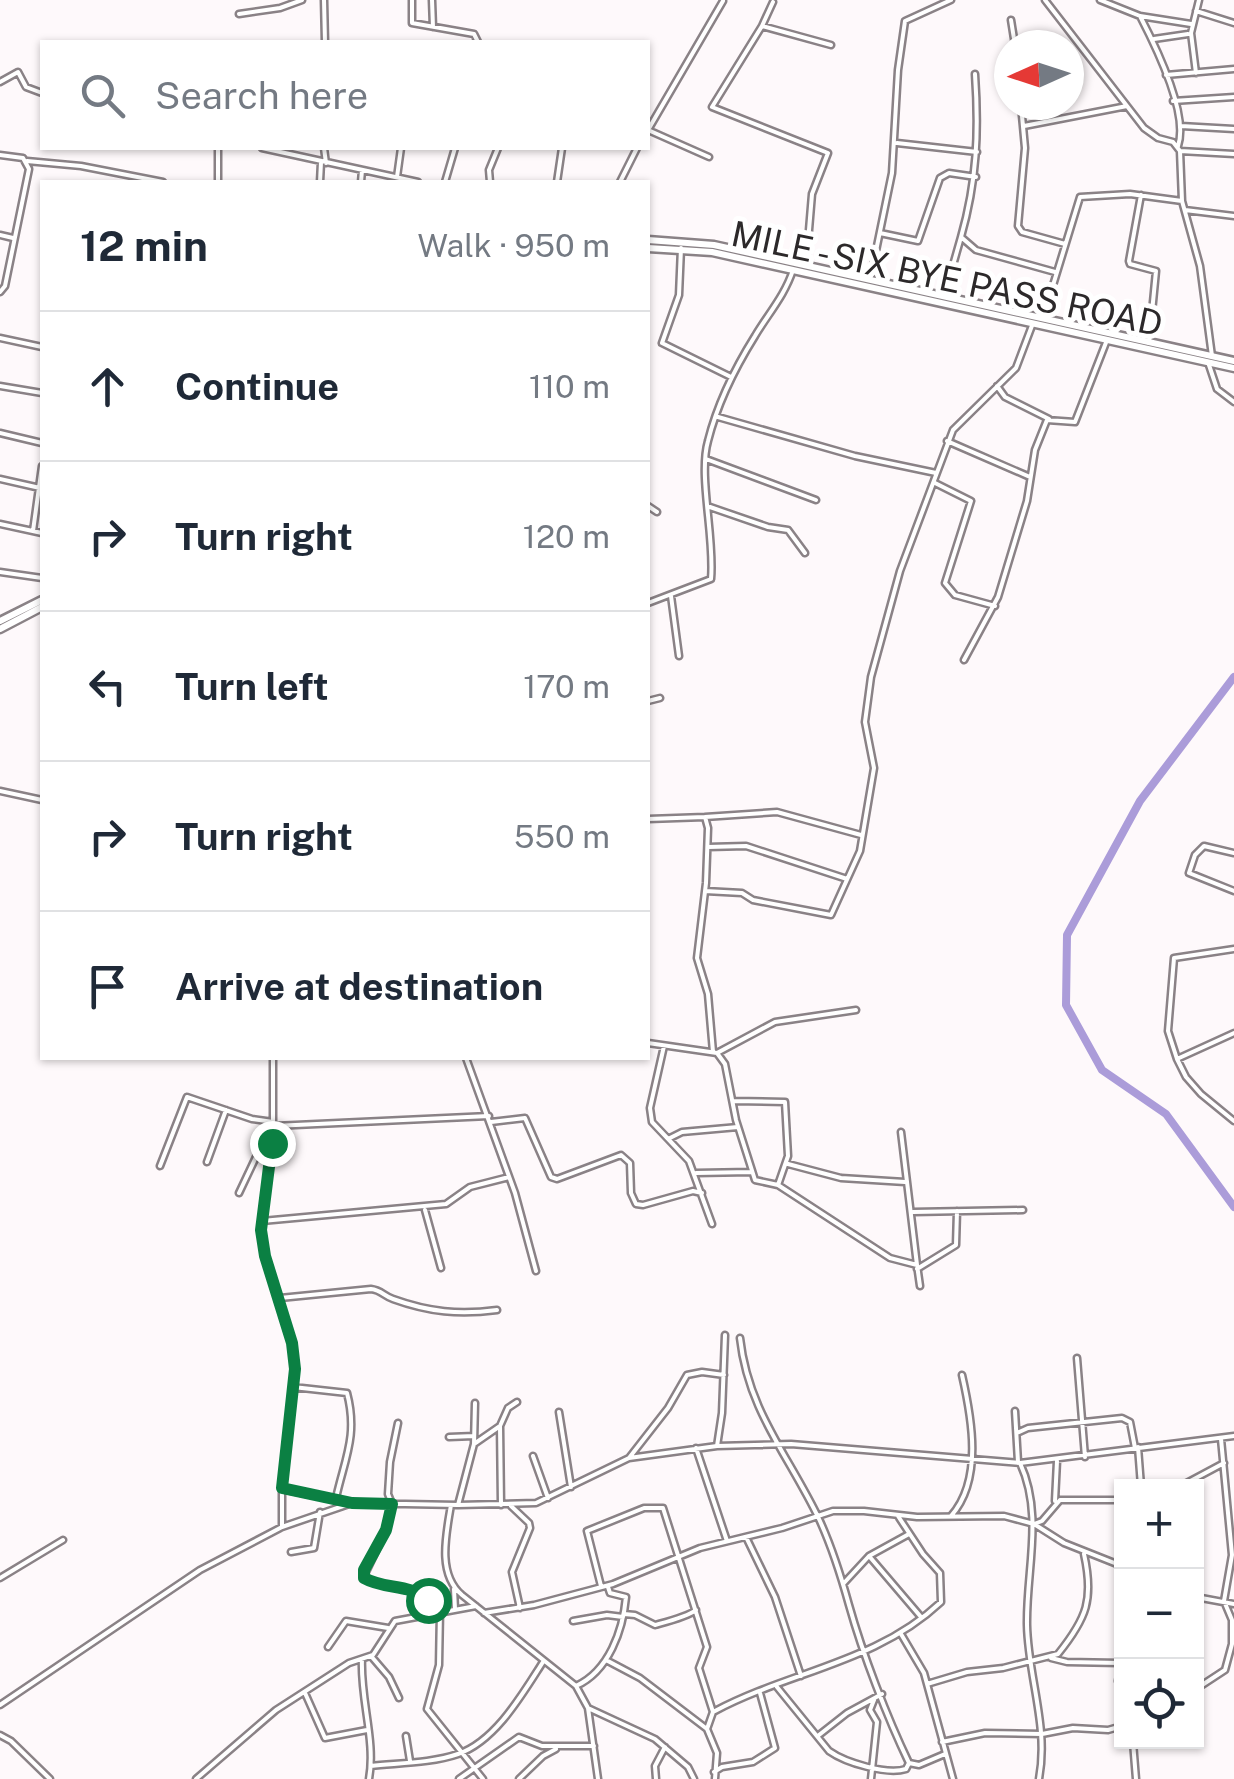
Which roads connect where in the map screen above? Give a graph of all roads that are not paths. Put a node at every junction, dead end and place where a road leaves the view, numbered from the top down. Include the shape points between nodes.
1 (302, 0) edge
2 (324, 0) edge
3 (412, 0) edge
4 (432, 0) edge
5 (951, 0) edge
6 (1046, 0) edge
7 (1100, 0) edge
8 (1199, 0) edge
9 (723, 1) edge
10 (773, 2) dead end
11 (1196, 11) junction
12 (239, 14) dead end
13 (1140, 16) junction
14 (1011, 20) dead end
15 (1234, 23) edge
16 (1191, 24) junction
17 (433, 26) junction
18 (762, 26) junction
19 (1012, 30) edge
20 (1190, 33) junction
21 (1154, 39) junction
22 (324, 40) edge
23 (477, 40) edge
24 (831, 45) dead end
25 (1234, 69) edge
26 (1196, 73) junction
27 (975, 74) dead end
28 (1166, 76) junction
29 (0, 82) edge
30 (40, 92) edge
31 (1234, 97) edge
32 (1173, 101) junction
33 (1127, 106) junction
34 (1023, 120) edge
35 (1024, 126) junction
36 (1181, 126) junction
37 (650, 127) edge
38 (1234, 129) edge
39 (650, 131) edge
40 (896, 143) junction
41 (1179, 148) junction
42 (218, 150) edge
43 (270, 150) edge
44 (324, 150) edge
45 (402, 150) edge
46 (454, 150) edge
47 (497, 150) edge
48 (562, 150) edge
49 (637, 150) edge
50 (977, 152) junction
51 (1234, 154) edge
52 (0, 155) edge
53 (709, 157) dead end
54 (26, 160) junction
55 (324, 163) junction
56 (362, 170) junction
57 (976, 177) junction
58 (397, 178) junction
59 (153, 180) edge
60 (218, 180) edge
61 (320, 180) edge
62 (361, 180) edge
63 (408, 180) edge
64 (447, 180) edge
65 (490, 180) edge
66 (557, 180) edge
67 (621, 180) edge
68 (1141, 195) junction
69 (1182, 202) junction
70 (1185, 210) junction
71 (1234, 216) edge
72 (880, 233) junction
73 (0, 235) edge
74 (961, 237) junction
75 (14, 238) junction
76 (650, 244) edge
77 (650, 244) edge
78 (1064, 244) junction
79 (681, 248) junction
80 (806, 266) junction
81 (793, 270) junction
82 (1057, 273) junction
83 (870, 280) junction
84 (1, 291) edge
85 (944, 297) junction
86 (0, 302) edge
87 (1043, 318) junction
88 (1033, 324) junction
89 (0, 338) edge
90 (1118, 339) junction
91 (1107, 340) junction
92 (1148, 343) junction
93 (40, 347) edge
94 (1210, 360) junction
95 (1234, 365) edge
96 (732, 378) junction
97 (0, 386) edge
98 (997, 386) junction
99 (40, 393) edge
100 (1234, 402) edge
101 (716, 416) junction
102 (1049, 419) junction
103 (0, 433) edge
104 (947, 441) junction
105 (40, 443) edge
106 (706, 459) junction
107 (936, 473) junction
108 (1032, 478) junction
109 (0, 479) edge
110 (933, 482) junction
111 (40, 488) joint
112 (816, 500) dead end
113 (709, 506) junction
114 (650, 507) edge
115 (657, 512) dead end
116 (0, 524) edge
117 (33, 531) junction
118 (40, 533) edge
119 (805, 553) dead end
120 (0, 572) edge
121 (40, 578) edge
122 (671, 594) junction
123 (40, 601) edge
124 (650, 602) edge
125 (994, 606) junction
126 (40, 609) edge
127 (0, 621) edge
128 (0, 629) edge
129 (680, 656) dead end
130 (964, 660) dead end
131 (660, 698) dead end
132 (650, 700) edge
133 (0, 791) edge
134 (40, 800) edge
135 (704, 817) junction
136 (650, 819) edge
137 (861, 835) junction
138 (708, 847) junction
139 (1234, 853) edge
140 (847, 879) junction
141 (705, 891) junction
142 (1234, 891) edge
143 (1234, 950) edge
144 (856, 1010) dead end
145 (1234, 1033) edge
146 (650, 1043) edge
147 (664, 1046) junction
148 (715, 1052) junction
149 (1177, 1059) junction
150 (273, 1060) edge
151 (467, 1060) edge
152 (733, 1100) junction
153 (226, 1110) junction
154 (490, 1120) junction
155 (1234, 1121) edge
156 (273, 1124) junction
157 (738, 1127) junction
158 (901, 1132) dead end
159 (670, 1138) junction
160 (272, 1143) junction
161 (206, 1162) dead end
162 (788, 1164) junction
163 (160, 1166) dead end
164 (694, 1172) junction
165 (751, 1172) junction
166 (509, 1176) junction
167 (906, 1182) junction
168 (778, 1184) junction
169 (702, 1193) junction
170 (240, 1194) dead end
171 (424, 1208) junction
172 (1023, 1210) dead end
173 (957, 1211) junction
174 (912, 1212) junction
175 (262, 1221) junction
176 (712, 1224) dead end
177 (917, 1267) junction
178 (440, 1268) dead end
179 (536, 1271) dead end
180 (920, 1286) dead end
181 (280, 1298) junction
182 (497, 1310) dead end
183 (725, 1336) dead end
184 (740, 1338) dead end
185 (1077, 1358) dead end
186 (962, 1374) dead end
187 (724, 1375) junction
188 (293, 1386) junction
189 (517, 1402) dead end
190 (475, 1403) dead end
191 (559, 1412) dead end
192 (1015, 1412) dead end
193 (1082, 1422) junction
194 (398, 1424) dead end
195 (500, 1426) junction
196 (1017, 1433) junction
197 (475, 1436) junction
198 (1234, 1436) edge
199 (449, 1437) dead end
200 (1222, 1438) junction
201 (474, 1444) junction
202 (776, 1444) junction
203 (717, 1446) junction
204 (1137, 1447) junction
205 (696, 1448) junction
206 (533, 1456) dead end
207 (1085, 1456) junction
208 (629, 1458) junction
209 (971, 1460) junction
210 (1056, 1460) junction
211 (1019, 1463) junction
212 (1224, 1463) junction
213 (1140, 1479) edge
214 (1194, 1479) edge
215 (571, 1486) junction
216 (282, 1488) junction
217 (336, 1498) junction
218 (548, 1498) junction
219 (1114, 1500) edge
220 (352, 1503) junction
221 (392, 1504) junction
222 (509, 1504) junction
223 (502, 1505) junction
224 (451, 1506) junction
225 (458, 1506) junction
226 (1054, 1506) junction
227 (320, 1512) junction
228 (818, 1516) junction
229 (898, 1516) junction
230 (951, 1516) junction
231 (1034, 1524) junction
232 (282, 1527) junction
233 (909, 1534) junction
234 (746, 1537) junction
235 (63, 1540) dead end
236 (727, 1541) junction
237 (292, 1552) dead end
238 (1084, 1553) junction
239 (869, 1556) junction
240 (678, 1558) junction
241 (1114, 1563) edge
242 (0, 1578) edge
243 (844, 1583) junction
244 (604, 1586) junction
245 (454, 1588) junction
246 (1204, 1598) edge
247 (1224, 1601) junction
248 (1234, 1604) edge
249 (476, 1606) junction
250 (520, 1608) junction
251 (455, 1609) junction
252 (696, 1610) junction
253 (440, 1611) junction
254 (484, 1613) junction
255 (426, 1614) junction
256 (624, 1616) junction
257 (922, 1618) junction
258 (574, 1621) dead end
259 (389, 1628) junction
260 (901, 1634) junction
261 (328, 1647) dead end
262 (866, 1653) junction
263 (370, 1656) junction
264 (1051, 1658) junction
265 (362, 1659) junction
266 (606, 1660) junction
267 (1114, 1660) edge
268 (543, 1662) junction
269 (1030, 1662) junction
270 (802, 1677) junction
271 (927, 1684) junction
272 (1204, 1685) edge
273 (576, 1686) junction
274 (777, 1686) junction
275 (305, 1692) junction
276 (760, 1693) junction
277 (882, 1694) junction
278 (399, 1698) dead end
279 (874, 1700) junction
280 (0, 1705) edge
281 (588, 1708) junction
282 (713, 1712) junction
283 (1114, 1728) edge
284 (707, 1729) junction
285 (367, 1730) junction
286 (1042, 1734) junction
287 (0, 1735) edge
288 (820, 1735) junction
289 (406, 1736) dead end
290 (942, 1742) junction
291 (594, 1746) junction
292 (560, 1747) junction
293 (665, 1747) junction
294 (1133, 1749) edge
295 (460, 1754) junction
296 (945, 1754) junction
297 (410, 1761) junction
298 (909, 1763) junction
299 (372, 1766) junction
300 (875, 1767) junction
301 (476, 1770) junction
302 (714, 1772) junction
303 (893, 1772) junction
304 (50, 1779) edge
305 (196, 1779) edge
306 (369, 1779) edge
307 (459, 1779) edge
308 (483, 1779) edge
309 (520, 1779) edge
310 (598, 1779) edge
311 (656, 1779) edge
312 (694, 1779) edge
313 (715, 1779) edge
314 (872, 1779) edge
315 (896, 1779) edge
316 (953, 1779) edge
317 (1038, 1779) edge
318 (1136, 1779) edge

1 - 12 street
2 - 22 street
3 - 17 street via 412,24
4 - 17 street
5 - 40 street via 905,21
6 - 33 street
7 - 13 street
8 - 11 street
9 - 37 street
10 - 18 street
11 - 15 street
11 - 16 street
13 - 16 street
13 - 21 street
14 - 19 street
16 - 20 street
17 - 23 street
18 - 24 street
18 - 80 street via 712,107 828,153 812,194
20 - 21 street
20 - 26 street
21 - 28 street
25 - 26 street
26 - 28 street
27 - 50 street
28 - 32 street
29 - 30 street via 18,72 26,87
31 - 32 street
32 - 36 street
33 - 35 street
33 - 41 street via 1149,134
34 - 35 street
35 - 78 street via 1018,226
36 - 38 street
36 - 41 street
39 - 53 street
40 - 50 street
40 - 72 street
41 - 51 street
41 - 69 street
42 - 60 street
43 - 55 street
44 - 55 street
45 - 58 street
46 - 64 street
47 - 65 street
48 - 66 street
49 - 67 street
50 - 57 street
52 - 54 street
54 - 59 street
54 - 75 street
55 - 56 street
55 - 61 street
56 - 58 street
56 - 62 street
57 - 72 street via 940,178 918,241
57 - 74 street
58 - 63 street
68 - 69 street
68 - 78 street via 1081,196
68 - 92 street via 1129,261 1156,271
69 - 70 street
70 - 71 street
70 - 94 street via 1200,266
72 - 83 street
73 - 75 street
74 - 82 street via 976,250
74 - 85 street
75 - 84 street
76 - 80 street via 714,245
77 - 79 street, MILE - SIX BYE PASS ROAD
78 - 82 street
79 - 81 street, MILE - SIX BYE PASS ROAD
79 - 96 street via 679,295 662,344
80 - 83 street
81 - 88 street, MILE - SIX BYE PASS ROAD
81 - 96 street
82 - 87 street
83 - 85 street
84 - 86 street
85 - 87 street
87 - 90 street
88 - 91 street, MILE - SIX BYE PASS ROAD
88 - 98 street via 1016,368
89 - 93 street
90 - 91 street, MILE - SIX BYE PASS ROAD
90 - 92 street
90 - 94 street, MILE - SIX BYE PASS ROAD
91 - 102 street via 1075,422
92 - 94 street
94 - 95 street, MILE - SIX BYE PASS ROAD
94 - 100 street via 1217,388
96 - 101 street
97 - 99 street
98 - 102 street via 1005,397
98 - 104 street
101 - 106 street
101 - 107 street
102 - 108 street via 1034,450
103 - 105 street
104 - 107 street
104 - 108 street
106 - 112 street
106 - 113 street
107 - 110 street
108 - 125 street
109 - 111 street
110 - 125 street via 971,501 944,583 955,595
110 - 137 street via 871,676 865,722 874,768
111 - 117 street
113 - 119 street via 788,530
113 - 122 street via 710,579
114 - 115 street
116 - 117 street
117 - 118 street
120 - 121 street
122 - 124 street
122 - 129 street
123 - 127 street
125 - 130 street
126 - 128 street
131 - 132 street
133 - 134 street
135 - 136 street
135 - 137 street via 777,812
135 - 138 street
137 - 140 street
138 - 140 street via 746,846
138 - 141 street
139 - 142 street via 1204,846 1190,873
140 - 141 street via 830,915 742,893
141 - 148 street via 697,958
143 - 149 street via 1174,958 1168,1032
144 - 148 street via 776,1022
145 - 149 street
146 - 147 street
147 - 148 street
147 - 159 street via 650,1108 654,1127
148 - 152 street via 725,1064
149 - 155 street via 1201,1094
150 - 156 street
151 - 154 street
152 - 157 street
152 - 162 street via 783,1100
153 - 156 street
153 - 161 street
153 - 163 street via 187,1096
154 - 156 street
154 - 166 street
154 - 169 street via 525,1118 551,1177 621,1155 630,1162 636,1204
156 - 160 street
157 - 159 street
157 - 165 street
158 - 167 street
159 - 164 street
160 - 170 street via 256,1157
160 - 175 street
162 - 167 street via 841,1178
162 - 168 street
164 - 165 street
164 - 169 street
165 - 168 street via 759,1183
166 - 171 street
166 - 179 street
167 - 174 street
168 - 177 street via 890,1258
169 - 176 street
171 - 175 street
171 - 178 street
172 - 173 street
173 - 174 street
173 - 177 street via 956,1246
174 - 177 street
175 - 181 street via 265,1256
177 - 180 street
181 - 182 street via 372,1288 432,1311
181 - 188 street via 292,1343
183 - 187 street
184 - 202 street via 750,1390
185 - 193 street
186 - 209 street
187 - 203 street
187 - 208 street via 688,1375
188 - 216 street
188 - 217 street via 347,1393 352,1444
189 - 195 street
190 - 197 street
191 - 215 street
192 - 196 street
193 - 196 street
193 - 204 street via 1128,1419
193 - 207 street
194 - 221 street via 388,1474
195 - 201 street
195 - 223 street
196 - 211 street
197 - 199 street
197 - 201 street
198 - 200 street
200 - 204 street
200 - 212 street
201 - 225 street
202 - 203 street
202 - 209 street
202 - 228 street
203 - 205 street
204 - 207 street
204 - 213 street
205 - 208 street
205 - 236 street
206 - 218 street
207 - 210 street
208 - 215 street
209 - 211 street
209 - 230 street via 970,1484
210 - 211 street
210 - 226 street
211 - 231 street
212 - 214 street
212 - 247 street via 1232,1555
215 - 218 street
216 - 217 street
216 - 232 street
217 - 220 street
218 - 222 street
219 - 226 street via 1067,1499
220 - 221 street
220 - 227 street
221 - 224 street
221 - 255 street via 364,1578 426,1597
222 - 223 street
222 - 250 street via 530,1523 512,1572
223 - 225 street
224 - 225 street
224 - 245 street via 447,1571
226 - 231 street
227 - 232 street
227 - 237 street via 314,1548
228 - 229 street via 848,1510
228 - 234 street
228 - 243 street
229 - 230 street
229 - 233 street
230 - 231 street via 1004,1516
231 - 238 street
231 - 269 street
232 - 280 street via 200,1570
233 - 239 street
233 - 257 street via 941,1576 943,1598
234 - 236 street
234 - 270 street via 776,1598
235 - 242 street
236 - 240 street
238 - 241 street
238 - 264 street via 1085,1615
239 - 243 street
239 - 257 street
240 - 244 street
240 - 244 street via 663,1508 625,1514 586,1532
240 - 252 street
243 - 262 street
244 - 250 street
244 - 256 street via 626,1597
245 - 249 street
245 - 251 street
246 - 247 street
247 - 248 street
247 - 272 street via 1232,1620 1229,1659
249 - 251 street
249 - 254 street
250 - 254 street
251 - 253 street
252 - 256 street via 660,1625
252 - 282 street via 707,1647 700,1670
253 - 255 street
253 - 295 street via 439,1665 427,1709
254 - 268 street
255 - 259 street
256 - 258 street
256 - 266 street
257 - 260 street
259 - 261 street via 346,1621
259 - 263 street
260 - 262 street
260 - 271 street
262 - 270 street
262 - 277 street
263 - 265 street
263 - 278 street
264 - 267 street
264 - 269 street
265 - 275 street
265 - 285 street
266 - 273 street
266 - 284 street
268 - 273 street
268 - 295 street via 503,1717
269 - 271 street
269 - 286 street
270 - 274 street
271 - 290 street
273 - 281 street
274 - 276 street
274 - 288 street
275 - 285 street via 325,1738
275 - 305 street
276 - 282 street
276 - 302 street via 774,1748 754,1762
277 - 279 street
277 - 298 street
279 - 288 street
279 - 300 street
281 - 291 street
281 - 293 street
282 - 284 street
283 - 286 street
284 - 302 street via 718,1753
285 - 299 street
286 - 290 street via 985,1733
286 - 317 street
287 - 304 street
288 - 300 street via 833,1754
289 - 297 street
290 - 296 street
291 - 292 street
291 - 310 street
292 - 301 street via 519,1737
292 - 309 street
293 - 311 street
293 - 312 street
294 - 318 street
295 - 297 street
295 - 301 street
296 - 298 street via 919,1766
296 - 316 street
297 - 299 street
298 - 303 street
299 - 306 street
300 - 303 street
300 - 314 street
301 - 307 street
301 - 308 street
302 - 313 street
303 - 315 street

